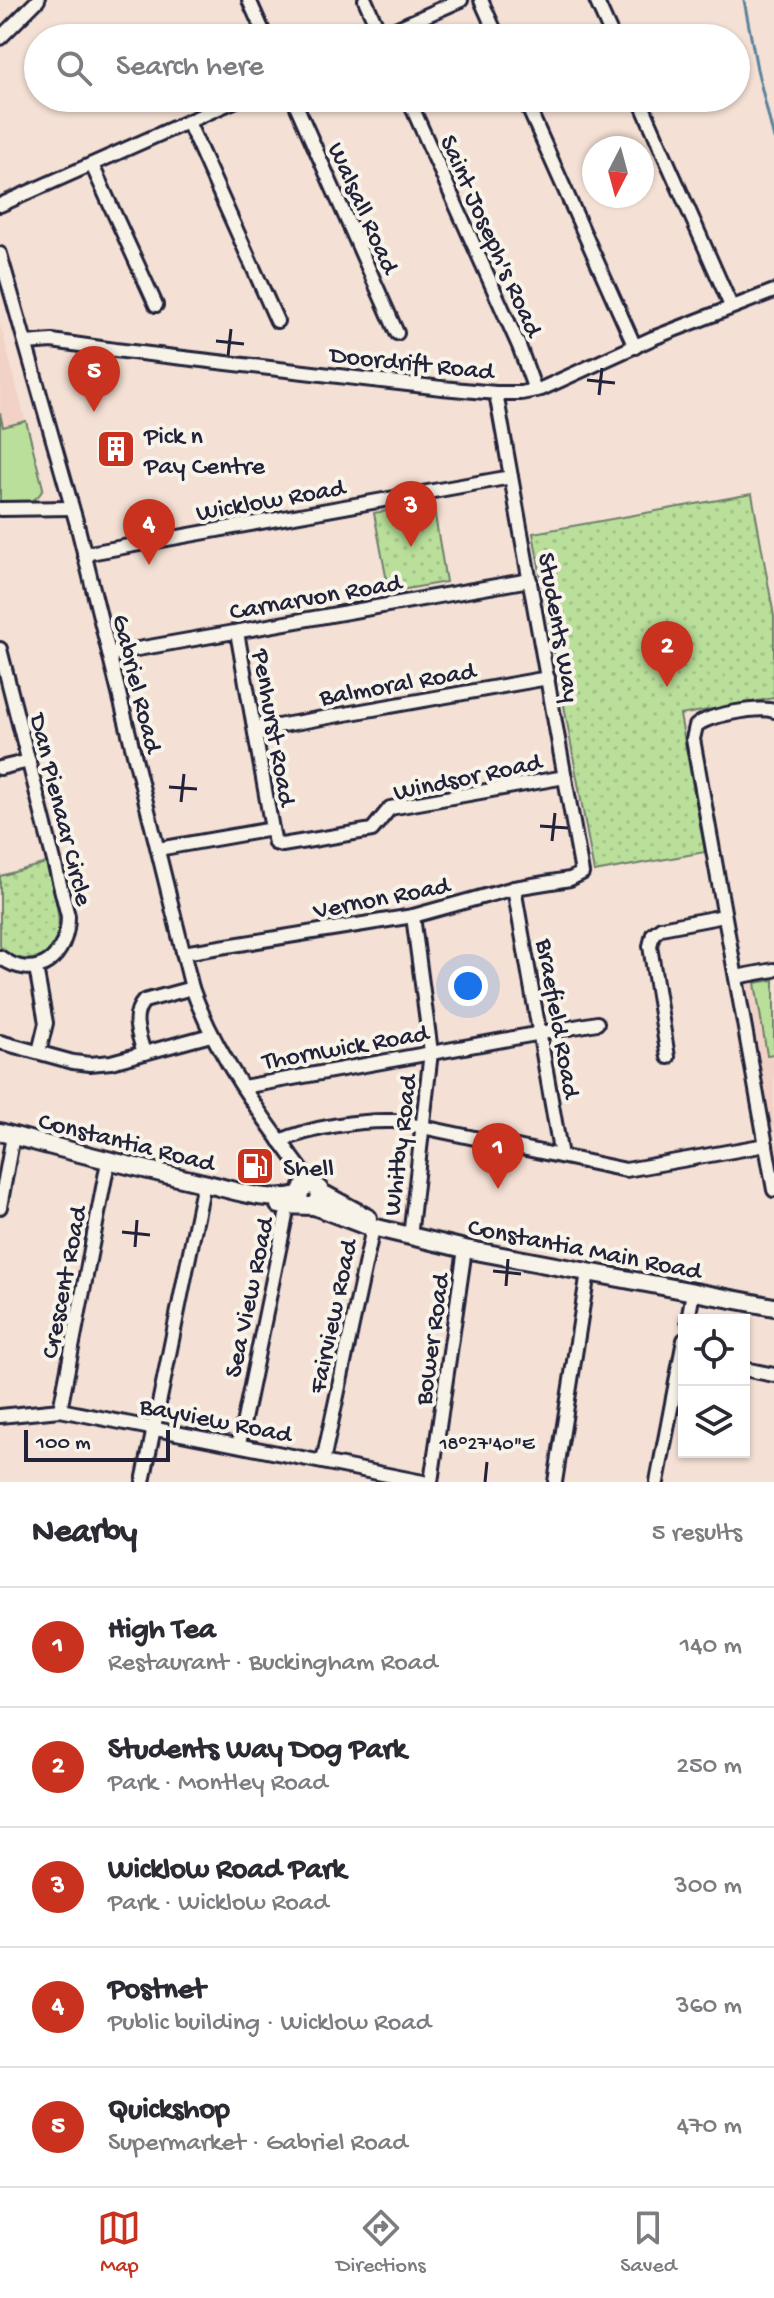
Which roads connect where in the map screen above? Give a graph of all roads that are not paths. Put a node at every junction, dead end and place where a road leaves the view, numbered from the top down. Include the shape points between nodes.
1 (38, 0) edge
2 (249, 0) edge
3 (365, 0) edge
4 (461, 0) edge
5 (481, 0) edge
6 (596, 0) edge
7 (260, 24) edge
8 (374, 24) edge
9 (408, 24) edge
10 (492, 24) edge
11 (607, 24) edge
12 (0, 38) edge
13 (210, 112) edge
14 (299, 112) edge
15 (414, 112) edge
16 (530, 112) edge
17 (645, 112) edge
18 (188, 122) junction
19 (92, 165) junction
20 (0, 205) edge
21 (0, 254) edge
22 (774, 291) edge
23 (156, 305) dead end
24 (731, 306) junction
25 (277, 321) dead end
26 (397, 333) dead end
27 (26, 343) junction
28 (635, 347) junction
29 (535, 390) junction
30 (496, 393) junction
31 (511, 477) junction
32 (72, 508) junction
33 (0, 509) edge
34 (84, 554) junction
35 (530, 580) junction
36 (237, 632) junction
37 (0, 649) edge
38 (109, 654) junction
39 (548, 678) junction
40 (774, 711) edge
41 (255, 730) junction
42 (29, 761) junction
43 (0, 768) edge
44 (565, 777) junction
45 (272, 829) junction
46 (158, 849) junction
47 (582, 869) joint
48 (514, 888) junction
49 (413, 916) junction
50 (724, 916) junction
51 (183, 953) junction
52 (0, 957) edge
53 (36, 968) junction
54 (774, 970) edge
55 (736, 977) junction
56 (192, 988) junction
57 (597, 1023) dead end
58 (539, 1033) junction
59 (211, 1035) junction
60 (0, 1042) edge
61 (39, 1052) junction
62 (431, 1052) junction
63 (144, 1053) junction
64 (668, 1057) dead end
65 (243, 1087) junction
66 (422, 1127) junction
67 (7, 1134) edge
68 (283, 1145) junction
69 (766, 1145) junction
70 (561, 1156) junction
71 (108, 1162) junction
72 (204, 1183) junction
73 (774, 1190) edge
74 (306, 1197) junction
75 (0, 1207) edge
76 (380, 1229) junction
77 (410, 1237) junction
78 (465, 1249) junction
79 (588, 1272) junction
80 (693, 1292) junction
81 (774, 1307) edge
82 (689, 1314) edge
83 (750, 1370) edge
84 (774, 1375) edge
85 (678, 1377) edge
86 (60, 1410) junction
87 (0, 1416) edge
88 (154, 1428) junction
89 (239, 1444) junction
90 (323, 1461) junction
91 (143, 1482) edge
92 (423, 1482) edge
93 (431, 1482) edge
94 (555, 1482) edge
95 (657, 1482) edge

1 - 12 street
2 - 7 street
3 - 8 street
4 - 9 street
5 - 10 street
6 - 11 street
13 - 18 street
14 - 26 street, Walsall Road
15 - 29 street, Saint Joseph's Road
16 - 28 street
17 - 24 street
18 - 19 street
18 - 25 street
19 - 20 street
19 - 23 street
21 - 27 street, Gabriel Road
22 - 24 street, Doordrift Road
24 - 28 street, Doordrift Road
27 - 30 street, Doordrift Road via 52,341
27 - 32 street, Gabriel Road
28 - 29 street, Doordrift Road
29 - 30 street, Doordrift Road
30 - 31 street, Students Way
31 - 34 street, Wicklow Road
31 - 35 street, Students Way
32 - 33 street
32 - 34 street, Gabriel Road
34 - 38 street, Gabriel Road
35 - 36 street, Carnarvon Road
35 - 39 street, Students Way
36 - 38 street, Carnarvon Road
36 - 41 street, Penhurst Road
37 - 42 street, Dan Pienaar Circle
38 - 46 street, Gabriel Road
39 - 41 street, Balmoral Road
39 - 44 street, Students Way
40 - 50 street via 707,719 696,726 693,739
41 - 45 street, Penhurst Road
42 - 43 street
42 - 53 street, Dan Pienaar Circle via 68,916 65,943
44 - 45 street, Windsor Road via 390,808 372,830 282,845 275,843
44 - 47 street, Students Way
45 - 46 street
46 - 51 street, Gabriel Road
47 - 48 street, Vernon Road via 577,877
48 - 49 street, Vernon Road
48 - 58 street, Braefield Road
49 - 51 street, Vernon Road
49 - 62 street, Whitby Road
50 - 55 street
50 - 64 street via 661,928 652,936
51 - 56 street, Gabriel Road
52 - 53 street via 12,966
53 - 61 street via 46,1023
54 - 55 street
55 - 69 street
56 - 59 street, Gabriel Road
56 - 63 street via 140,1004 136,1021
57 - 58 street, Thornwick Road
58 - 62 street, Thornwick Road
58 - 70 street, Braefield Road
59 - 63 street
59 - 65 street, Gabriel Road
60 - 61 street
61 - 63 street via 90,1064
62 - 65 street, Thornwick Road
62 - 66 street, Whitby Road
65 - 68 street, Gabriel Road
66 - 68 street via 359,1122 301,1134
66 - 70 street
66 - 77 street, Whitby Road
67 - 71 main road, Constantia Road
67 - 75 street
68 - 74 street, Gabriel Road
69 - 70 street via 635,1170
69 - 73 street
71 - 72 main road, Constantia Road
71 - 86 street, Crescent Road
72 - 74 main road, Constantia Road via 244,1193
72 - 88 street
74 - 76 main road, Constantia Main Road
74 - 89 street, Sea View Road
76 - 77 main road, Constantia Main Road
76 - 90 street, Fairview Road
77 - 78 main road, Constantia Main Road
78 - 79 main road, Constantia Main Road
78 - 93 street, Bower Road
79 - 80 main road, Constantia Main Road
79 - 94 street
80 - 81 main road, Constantia Main Road
80 - 82 street
83 - 84 street
85 - 95 street
86 - 87 street, Bayview Road
86 - 88 street, Bayview Road
88 - 89 street, Bayview Road
88 - 91 street
89 - 90 street, Bayview Road
90 - 92 street, Bayview Road

